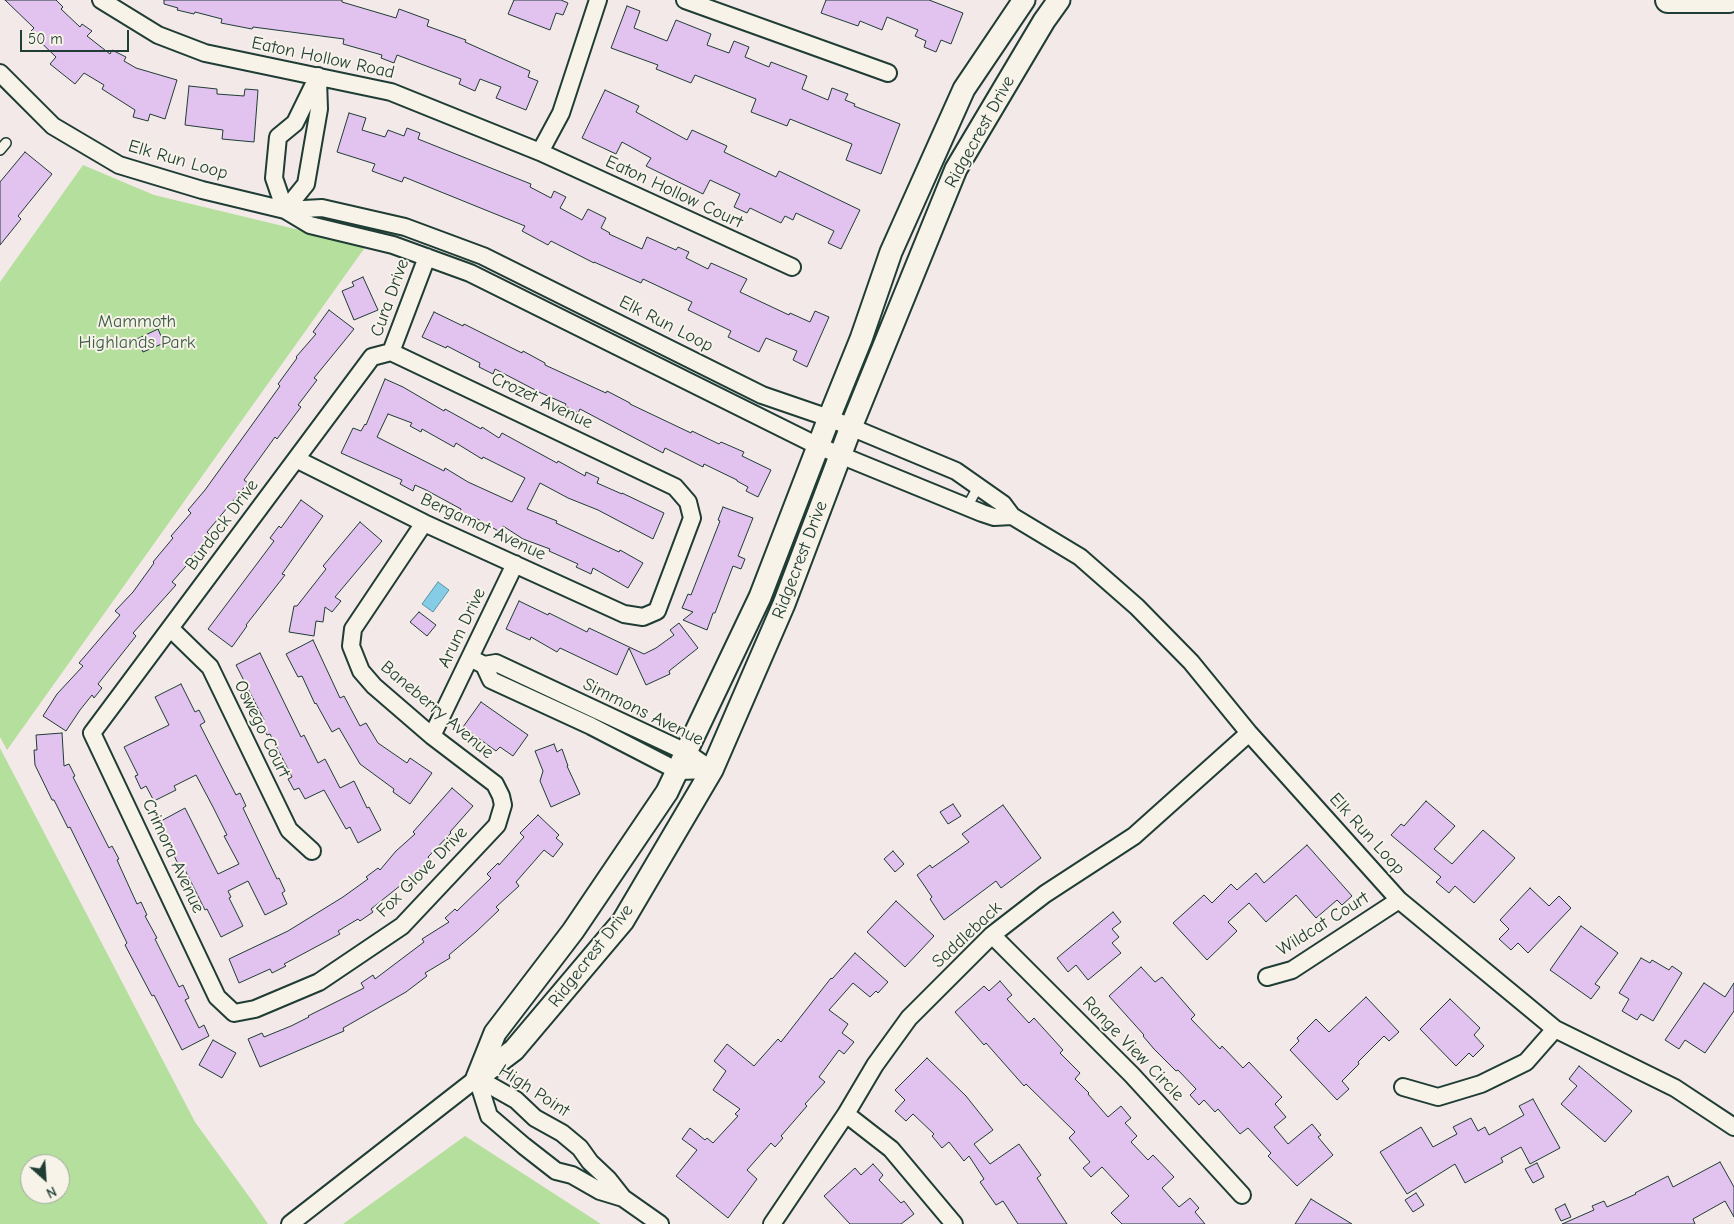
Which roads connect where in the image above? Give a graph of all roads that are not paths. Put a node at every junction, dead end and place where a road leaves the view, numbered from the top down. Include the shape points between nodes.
1 (101, 0) edge
2 (598, 0) edge
3 (685, 0) edge
4 (1024, 0) edge
5 (1060, 0) edge
6 (1668, 0) edge
7 (1729, 0) edge
8 (888, 73) dead end
9 (0, 74) edge
10 (318, 76) junction
11 (305, 125) junction
12 (540, 152) junction
13 (285, 210) junction
14 (427, 257) junction
15 (792, 267) dead end
16 (391, 352) junction
17 (829, 418) junction
18 (851, 427) junction
19 (818, 446) junction
20 (840, 455) junction
21 (296, 460) junction
22 (978, 487) junction
23 (967, 507) junction
24 (1012, 516) junction
25 (424, 523) junction
26 (515, 564) junction
27 (657, 611) joint
28 (170, 628) junction
29 (477, 661) junction
30 (92, 733) joint
31 (1249, 733) junction
32 (432, 736) junction
33 (682, 761) junction
34 (712, 770) junction
35 (501, 796) joint
36 (312, 851) dead end
37 (1399, 900) junction
38 (992, 935) junction
39 (1267, 977) dead end
40 (217, 997) joint
41 (1555, 1029) junction
42 (476, 1078) junction
43 (1403, 1087) dead end
44 (846, 1114) junction
45 (1734, 1127) edge
46 (585, 1155) junction
47 (572, 1175) junction
48 (1242, 1196) dead end
49 (622, 1198) junction
50 (290, 1224) edge
51 (660, 1224) edge
52 (772, 1224) edge
53 (954, 1224) edge

1 - 10 street, Eaton Hollow Road via 158,35 205,53
2 - 12 street via 561,113
3 - 8 street
4 - 17 street, Ridgecrest Drive via 964,89 891,252
5 - 18 street, Ridgecrest Drive via 1044,21 956,169
6 - 7 main road
9 - 13 street, Elk Run Loop via 53,126 119,165
10 - 11 street
10 - 12 street, Eaton Hollow Road via 391,92
11 - 13 street via 306,184
11 - 13 street via 278,137 274,178
12 - 15 street, Eaton Hollow Court
13 - 14 street, Elk Run Loop via 310,225 393,245
13 - 17 street, Elk Run Loop via 322,208 341,212 405,227 483,256 762,395
14 - 16 street, Cura Drive
14 - 19 street, Elk Run Loop via 479,277
16 - 21 street, Burdock Drive via 372,357
16 - 27 street, Crozet Avenue via 675,486 688,502 692,518
17 - 18 street, Elk Run Loop
17 - 19 street, Ridgecrest Drive
18 - 20 street, Ridgecrest Drive
18 - 22 street, Elk Run Loop via 956,471
19 - 20 street, Elk Run Loop
19 - 33 street, Ridgecrest Drive via 760,597
20 - 23 street, Elk Run Loop
20 - 34 street, Ridgecrest Drive via 784,604
21 - 25 street, Bergamot Avenue
21 - 28 street, Burdock Drive
22 - 23 lane
22 - 24 street, Elk Run Loop via 1003,504
23 - 24 street, Elk Run Loop via 994,517
24 - 31 street, Elk Run Loop via 1080,558 1137,607 1191,662
25 - 26 street, Bergamot Avenue
25 - 32 street, Baneberry Avenue via 353,629 351,646 361,671 374,686
26 - 27 street, Bergamot Avenue via 624,614 642,616
26 - 29 street, Arum Drive
28 - 30 street, Burdock Drive
28 - 36 street, Oswego Court via 210,667 289,830
29 - 32 street, Arum Drive
29 - 33 street, Simmons Avenue via 496,663
30 - 40 street, Crimora Avenue
31 - 37 street, Elk Run Loop
31 - 38 street, Saddleback via 1134,836 1045,894
32 - 35 street, Baneberry Avenue via 495,784
33 - 34 street, Simmons Avenue
33 - 42 street, Ridgecrest Drive via 667,792 573,931 495,1033
34 - 42 street, Ridgecrest Drive via 623,921 514,1050
35 - 40 street, Fox Glove Drive via 503,805 497,825 402,926 319,982 255,1010 234,1013
37 - 39 street, Wildcat Court via 1292,970
37 - 41 street, Elk Run Loop
38 - 44 street, Saddleback via 909,1018 875,1064
38 - 48 street, Range View Circle via 1132,1074
41 - 43 street via 1526,1062 1481,1084 1438,1097
41 - 45 street, Elk Run Loop via 1675,1088
42 - 46 street, High Point via 516,1100 535,1118 562,1133
42 - 47 street, High Point via 489,1116 556,1171
42 - 50 street, Ridgecrest Drive
44 - 52 street, Saddleback
44 - 53 street via 891,1149
46 - 47 street via 586,1161
46 - 49 street, High Point
47 - 49 street, High Point via 600,1192
49 - 51 street, High Point

